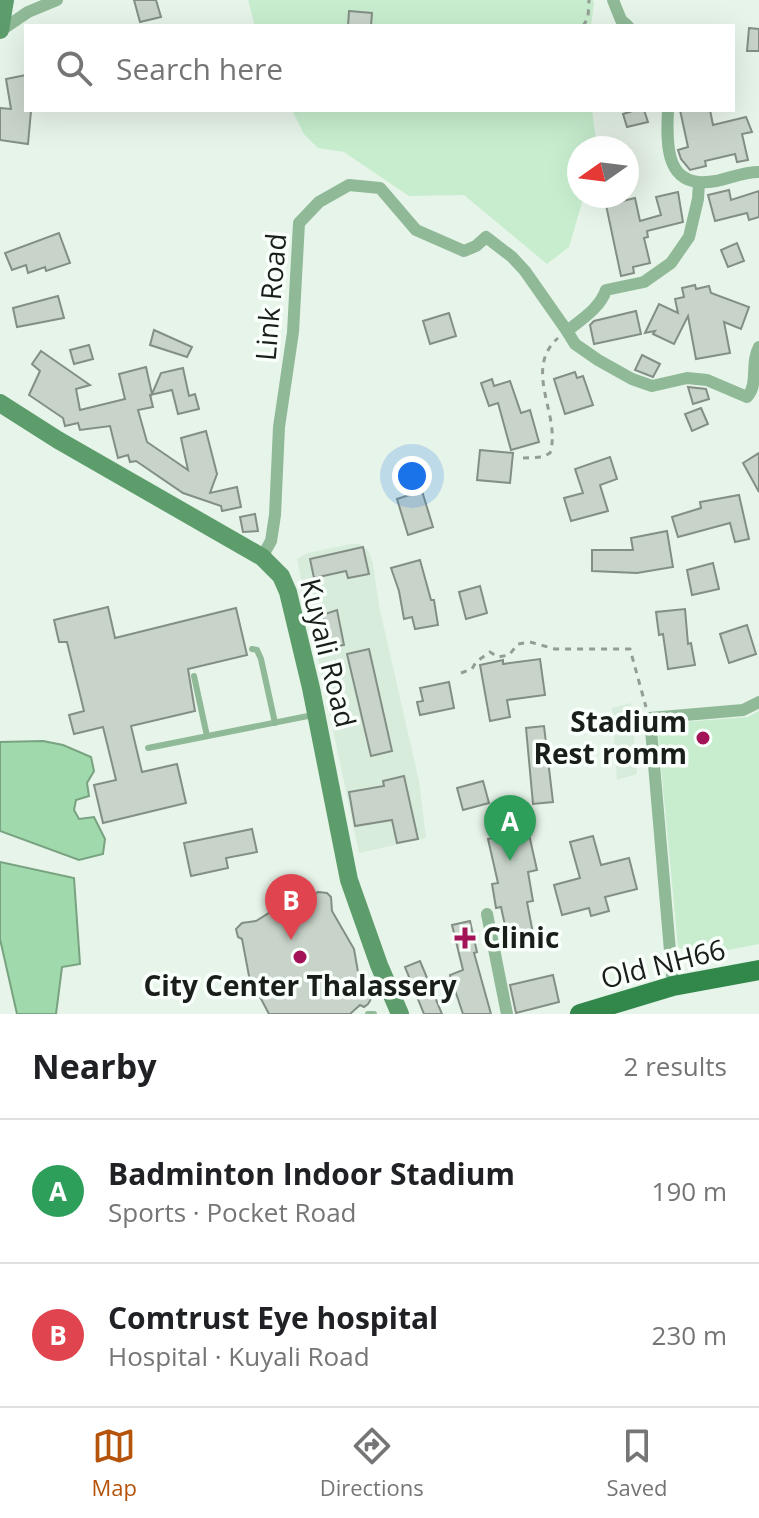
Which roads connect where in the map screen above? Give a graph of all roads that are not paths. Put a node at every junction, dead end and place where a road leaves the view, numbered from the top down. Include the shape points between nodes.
1 (5, 0) edge
2 (57, 0) edge
3 (613, 0) edge
4 (626, 24) edge
5 (0, 31) edge
6 (668, 112) edge
7 (759, 172) edge
8 (699, 183) junction
9 (567, 331) junction
10 (759, 347) edge
11 (0, 403) edge
12 (262, 557) junction
13 (252, 649) dead end
14 (194, 676) dead end
15 (759, 702) edge
16 (316, 714) junction
17 (275, 723) junction
18 (207, 736) junction
19 (148, 748) dead end
20 (487, 914) dead end
21 (759, 970) edge
22 (673, 986) junction
23 (400, 1014) edge
24 (507, 1014) edge
25 (580, 1014) edge

1 - 5 main road
2 - 5 street
3 - 4 street
6 - 8 street via 668,140 677,174
7 - 8 street
8 - 9 street via 689,237 671,263 644,282 606,290 586,318
9 - 10 street via 575,344 632,379 652,386 687,378 707,380 747,397 756,382
9 - 12 street, Link Road via 525,271 486,237 464,251 430,237 416,230 380,188 349,185 319,202 299,223 275,515
11 - 12 main road, Kuyali Road
12 - 16 main road, Kuyali Road via 288,592
13 - 17 lane via 261,659
14 - 18 lane
15 - 22 street via 743,710 650,718
16 - 17 lane
16 - 23 main road, Kuyali Road via 349,880
17 - 18 lane
18 - 19 lane
20 - 24 street
21 - 22 main road, Old NH66
22 - 25 main road, Old NH66

